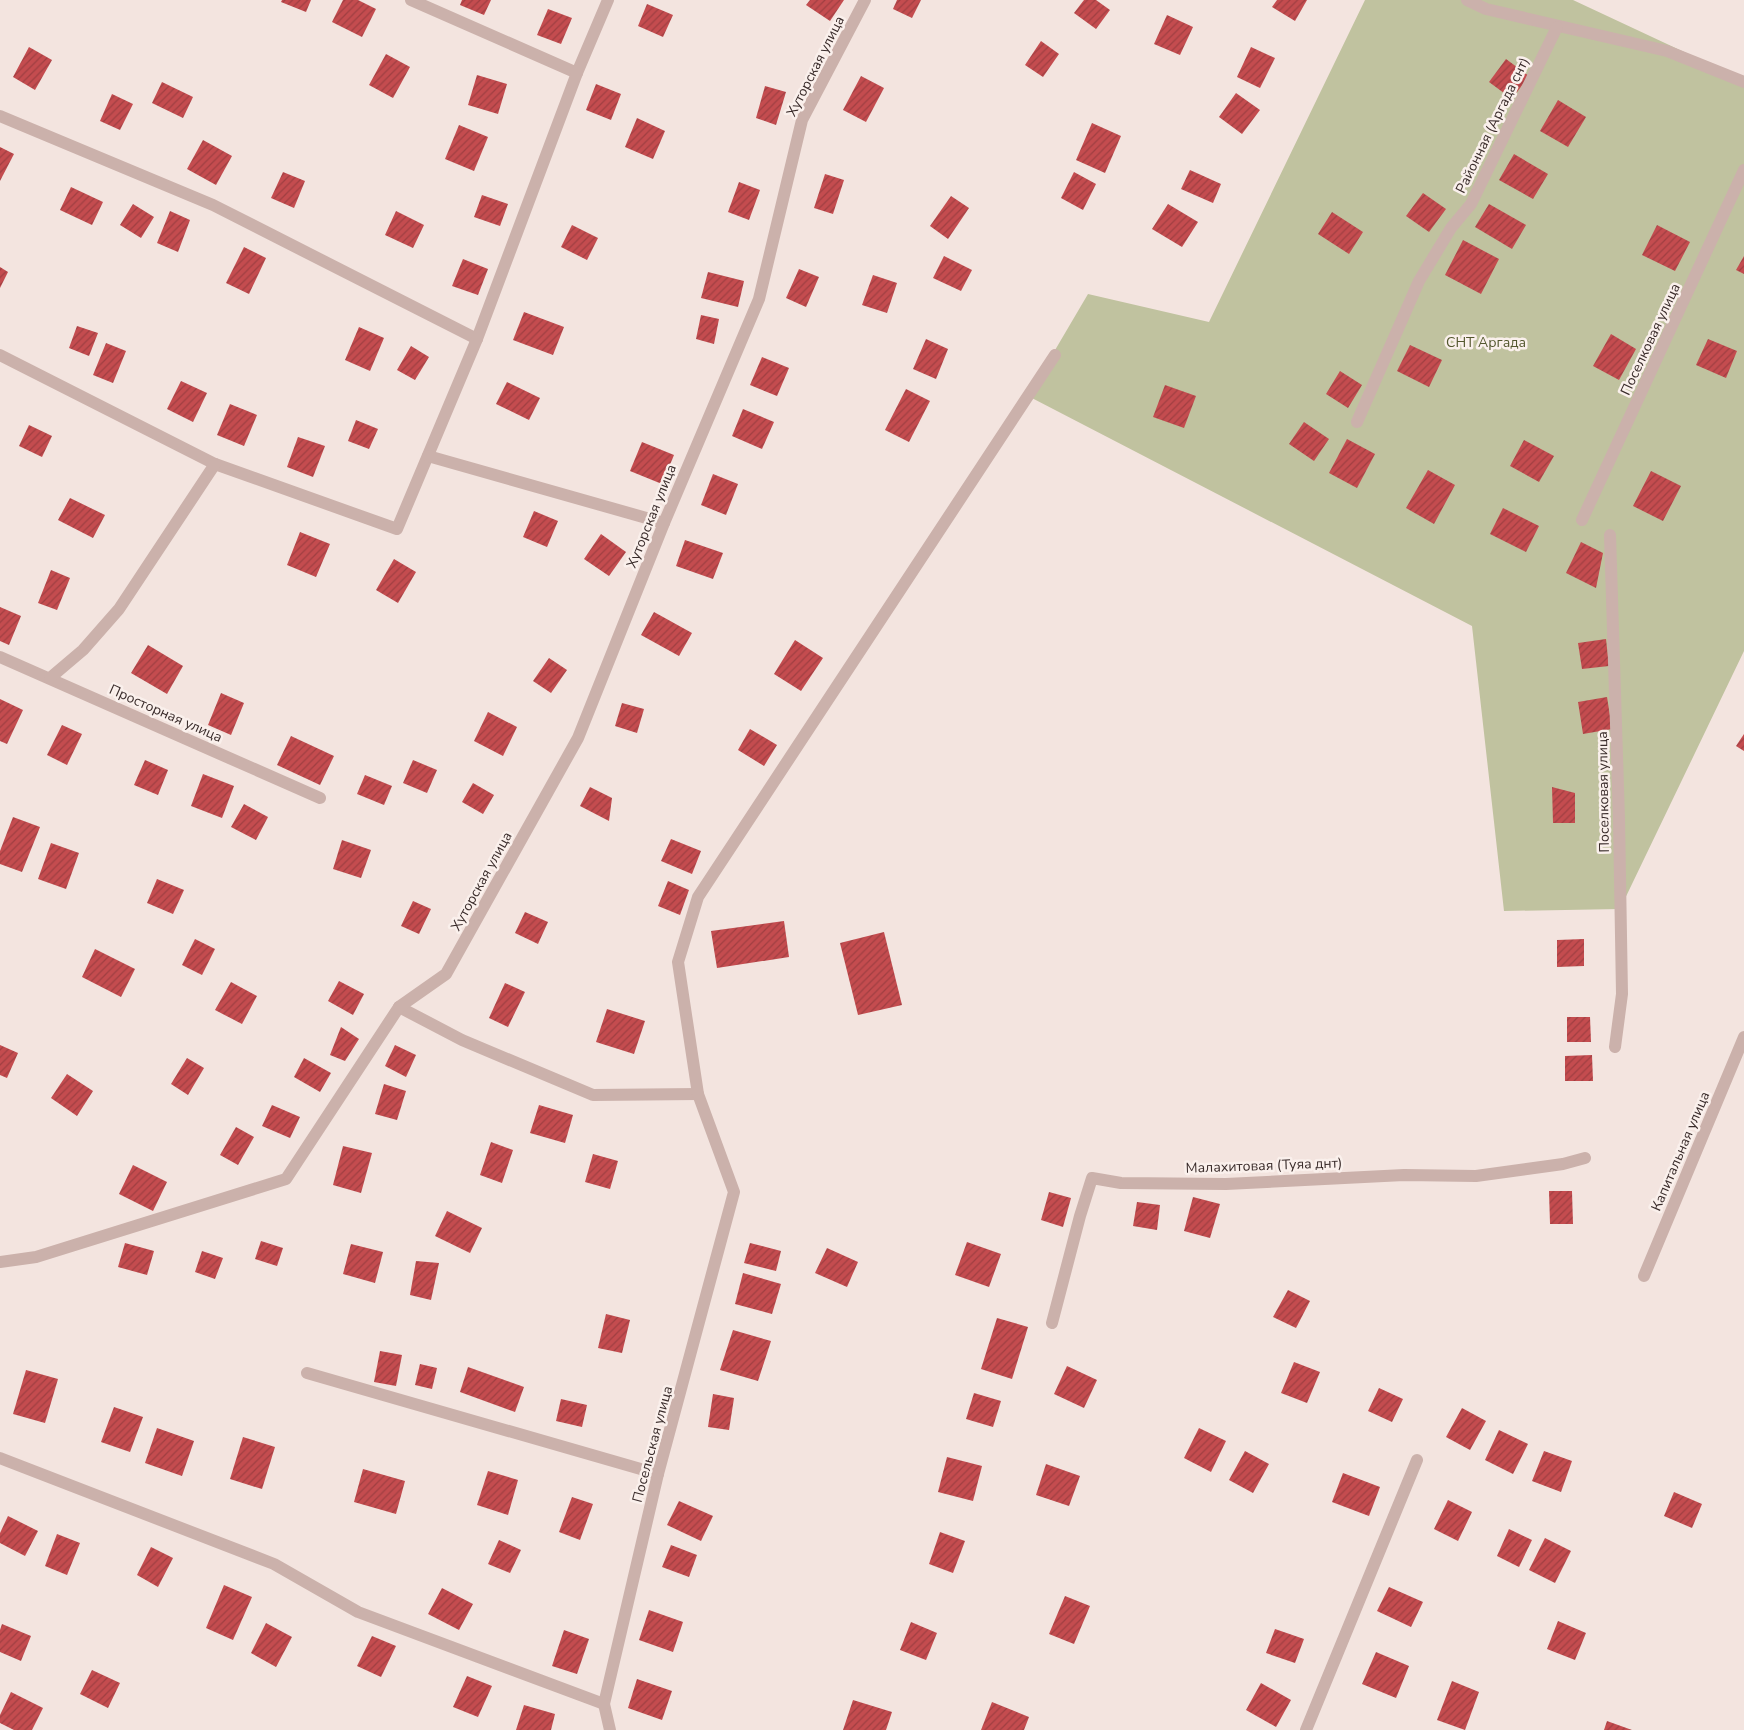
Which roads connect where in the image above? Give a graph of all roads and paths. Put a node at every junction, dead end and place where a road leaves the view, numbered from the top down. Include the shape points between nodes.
1 (411, 0) edge
2 (608, 0) edge
3 (865, 0) edge
4 (1467, 0) edge
5 (1558, 27) junction
6 (576, 73) junction
7 (1744, 82) edge
8 (0, 116) edge
9 (1744, 170) edge
10 (477, 339) junction
11 (0, 355) edge
12 (1055, 355) dead end
13 (1357, 422) dead end
14 (428, 456) junction
15 (215, 464) junction
16 (1582, 520) dead end
17 (664, 523) junction
18 (1610, 535) dead end
19 (0, 657) edge
20 (50, 678) junction
21 (320, 798) dead end
22 (399, 1007) junction
23 (1744, 1037) edge
24 (1615, 1047) dead end
25 (698, 1094) junction
26 (1585, 1158) dead end
27 (0, 1262) edge
28 (1644, 1276) dead end
29 (1052, 1323) dead end
30 (307, 1373) dead end
31 (0, 1458) edge
32 (1417, 1460) dead end
33 (658, 1474) junction
34 (604, 1704) junction
35 (610, 1730) edge
36 (1306, 1730) edge

1 - 6 street
2 - 6 street
3 - 17 street, Хуторская улица via 802,120 759,300
4 - 5 street via 1486,10
5 - 7 street via 1667,51
5 - 13 street, Районная (Аргада снт) via 1471,204 1451,228 1419,281
6 - 10 street
8 - 10 street via 213,205
9 - 16 street, Поселковая улица
10 - 14 street
11 - 15 street
12 - 25 street via 698,897 678,962
14 - 15 street via 397,529
14 - 17 street
15 - 20 street via 119,609 83,650
17 - 22 street, Хуторская улица via 578,738 446,974
18 - 24 street, Поселковая улица via 1622,994
19 - 20 street, Просторная улица
20 - 21 street, Просторная улица
22 - 25 street via 462,1040 593,1095
22 - 27 street via 286,1179 36,1257
23 - 28 street, Капитальная улица
25 - 33 street, Посельская улица via 734,1192
26 - 29 street, Малахитовая (Туяа днт) via 1476,1176 1404,1175 1226,1184 1121,1183 1092,1178
30 - 33 street
31 - 34 street via 274,1564 358,1612
32 - 36 street
33 - 34 street, Посельская улица
34 - 35 street

